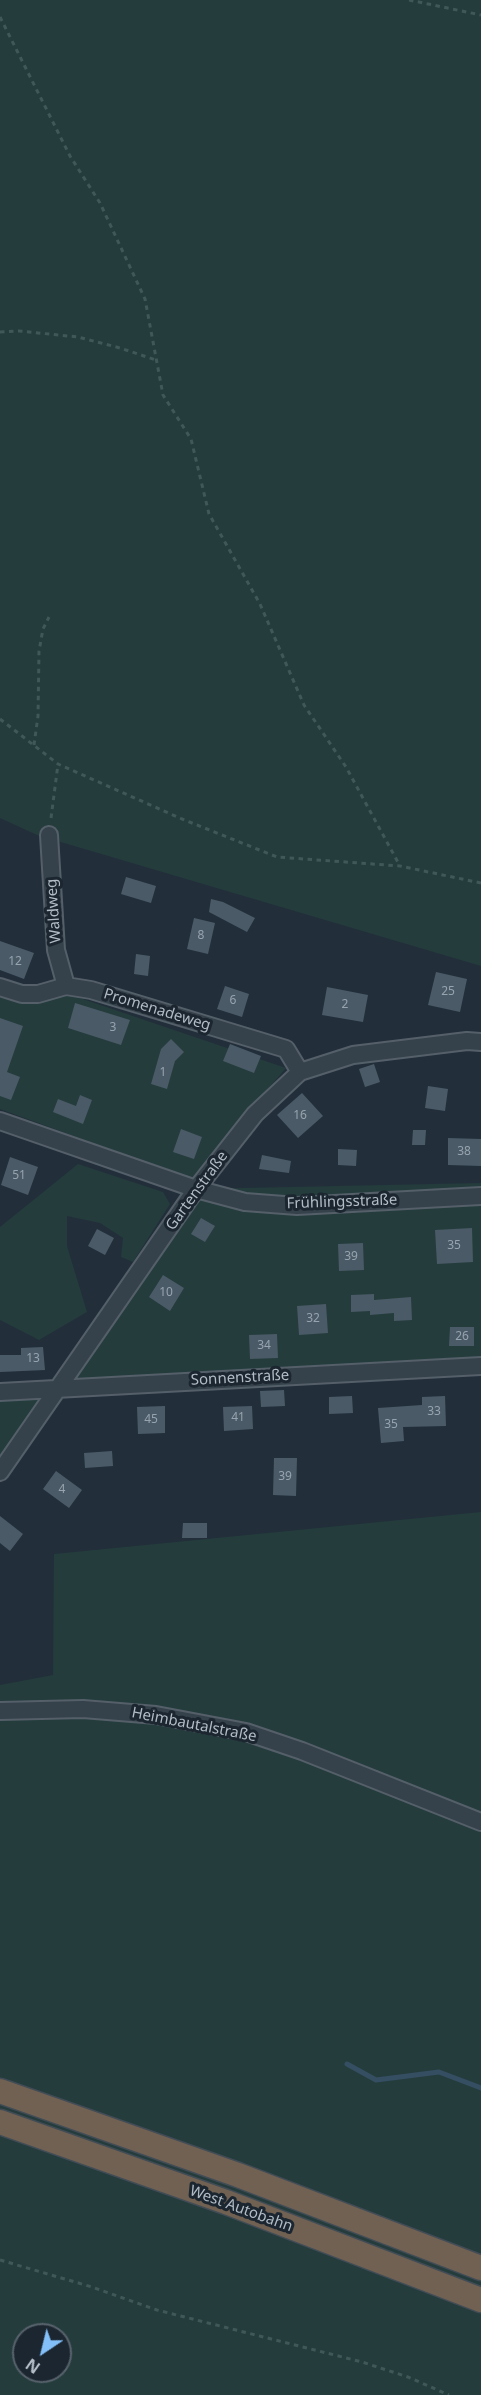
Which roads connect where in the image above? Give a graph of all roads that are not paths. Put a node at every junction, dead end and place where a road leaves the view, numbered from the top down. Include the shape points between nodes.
1 (48, 835) road end
2 (0, 987) edge
3 (66, 987) junction
4 (481, 1042) edge
5 (300, 1072) junction
6 (0, 1121) edge
7 (196, 1189) junction
8 (481, 1196) edge
9 (481, 1366) edge
10 (58, 1388) junction
11 (0, 1392) edge
12 (0, 1472) edge
13 (0, 1711) edge
14 (481, 1822) edge
15 (0, 2091) edge
16 (0, 2122) edge
17 (481, 2268) edge
18 (481, 2300) edge

1 - 3 street, Waldweg via 56,950
2 - 3 street, Promenadeweg via 38,994
3 - 5 street, Promenadeweg via 92,990 286,1049
4 - 5 street, Gartenstraße via 354,1055
5 - 7 street, Gartenstraße via 255,1114
6 - 7 street, Frühlingsstraße
7 - 8 street, Frühlingsstraße via 245,1202 297,1206
7 - 10 street, Gartenstraße
9 - 10 street, Sonnenstraße
10 - 11 street, Sonnenstraße
10 - 12 street, Gartenstraße
13 - 14 street, Heimbautalstraße via 83,1709 146,1714 246,1732
15 - 17 highway, West Autobahn via 238,2175
16 - 18 highway, West Autobahn via 226,2202

